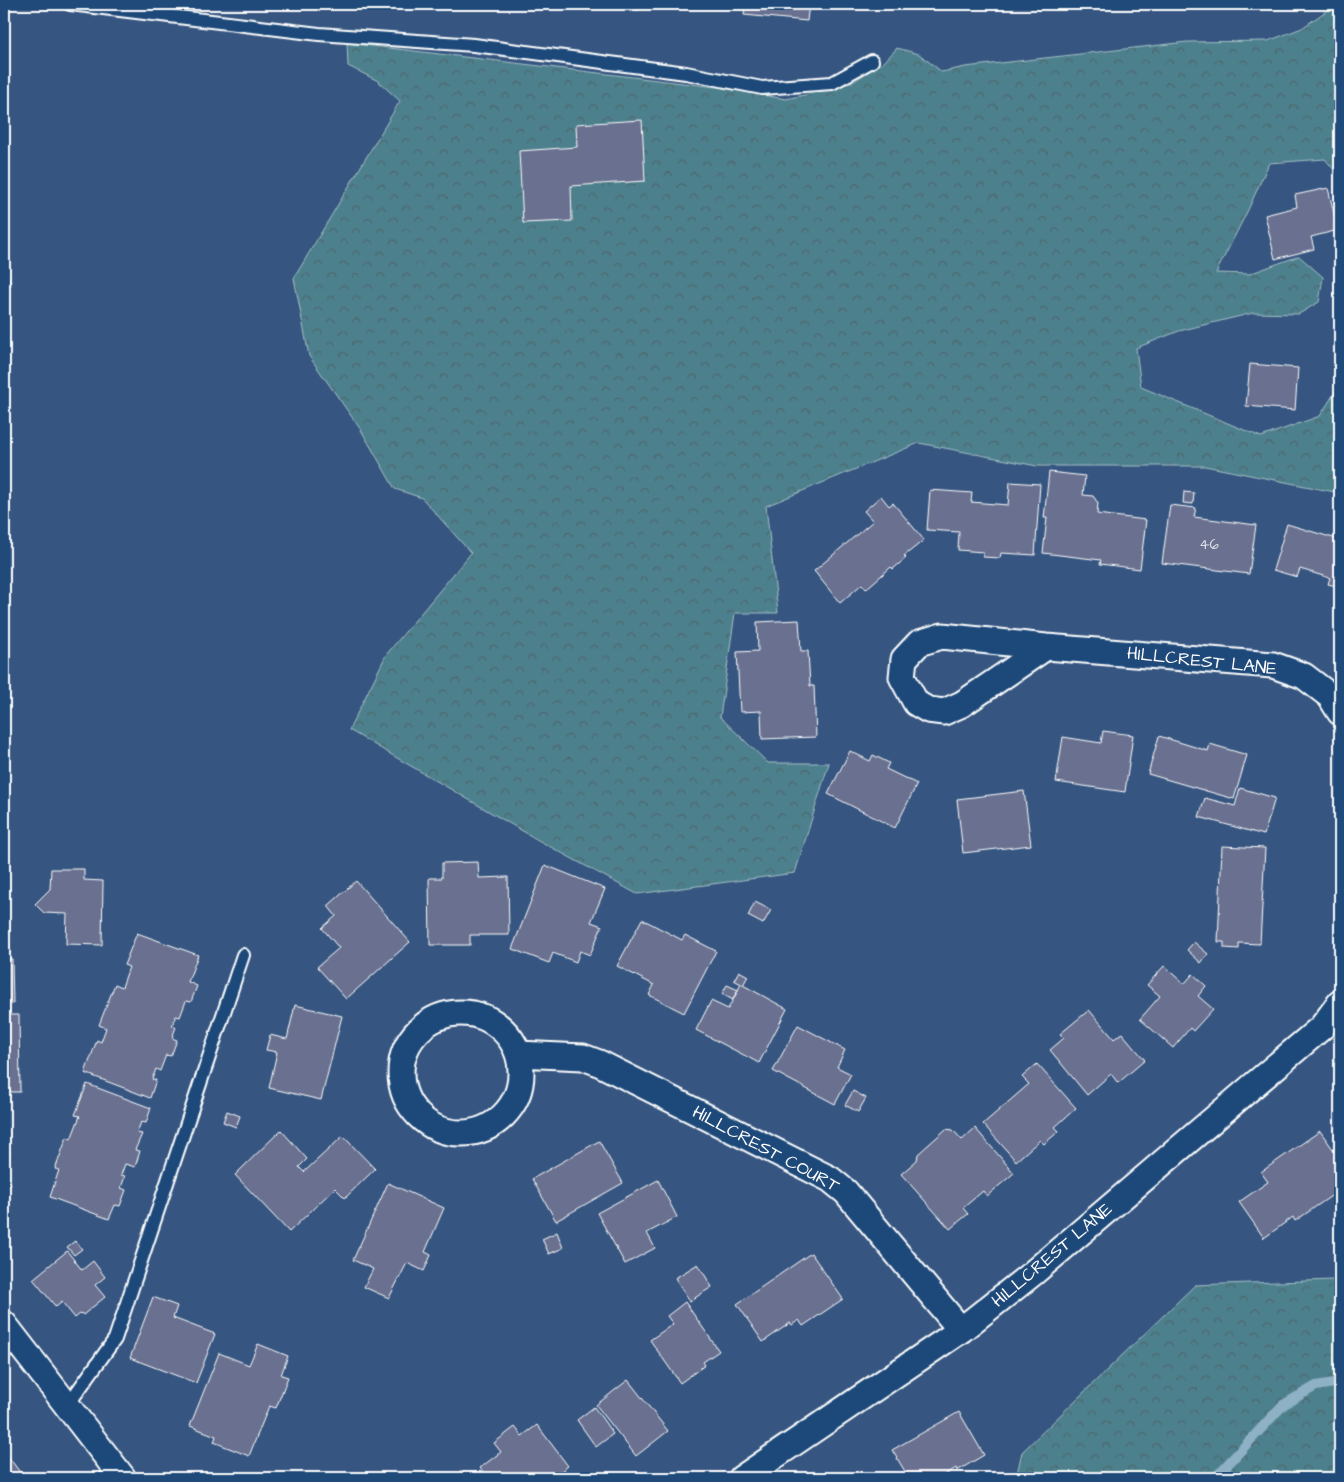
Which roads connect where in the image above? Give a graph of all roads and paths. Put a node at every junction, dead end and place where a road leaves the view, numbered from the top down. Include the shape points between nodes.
1 (70, 4) edge
2 (872, 61) dead end
3 (1046, 647) junction
4 (1340, 712) edge
5 (243, 956) dead end
6 (1340, 1003) edge
7 (518, 1054) junction
8 (4, 1324) edge
9 (961, 1330) junction
10 (67, 1406) junction
11 (123, 1478) edge
12 (742, 1478) edge

1 - 2 lane via 319,34 474,45 686,73 762,88 832,83
3 - 3 street, HILLCREST LANE via 942,636 919,643 904,660 902,677 916,702 928,710 944,712 962,704
3 - 4 street, HILLCREST LANE via 1273,665 1304,676 1330,696
5 - 10 lane via 115,1339
6 - 9 street, HILLCREST LANE via 1322,1027
7 - 7 street via 508,1037 495,1025 477,1016 459,1012 440,1016 423,1026 410,1041 403,1059 401,1078 406,1098 418,1115 434,1127 454,1133 474,1132 493,1125 508,1112 519,1094 522,1074
7 - 9 street, HILLCREST COURT via 583,1057 599,1063 830,1179 846,1192
8 - 10 street
9 - 12 street, HILLCREST LANE
10 - 11 street

